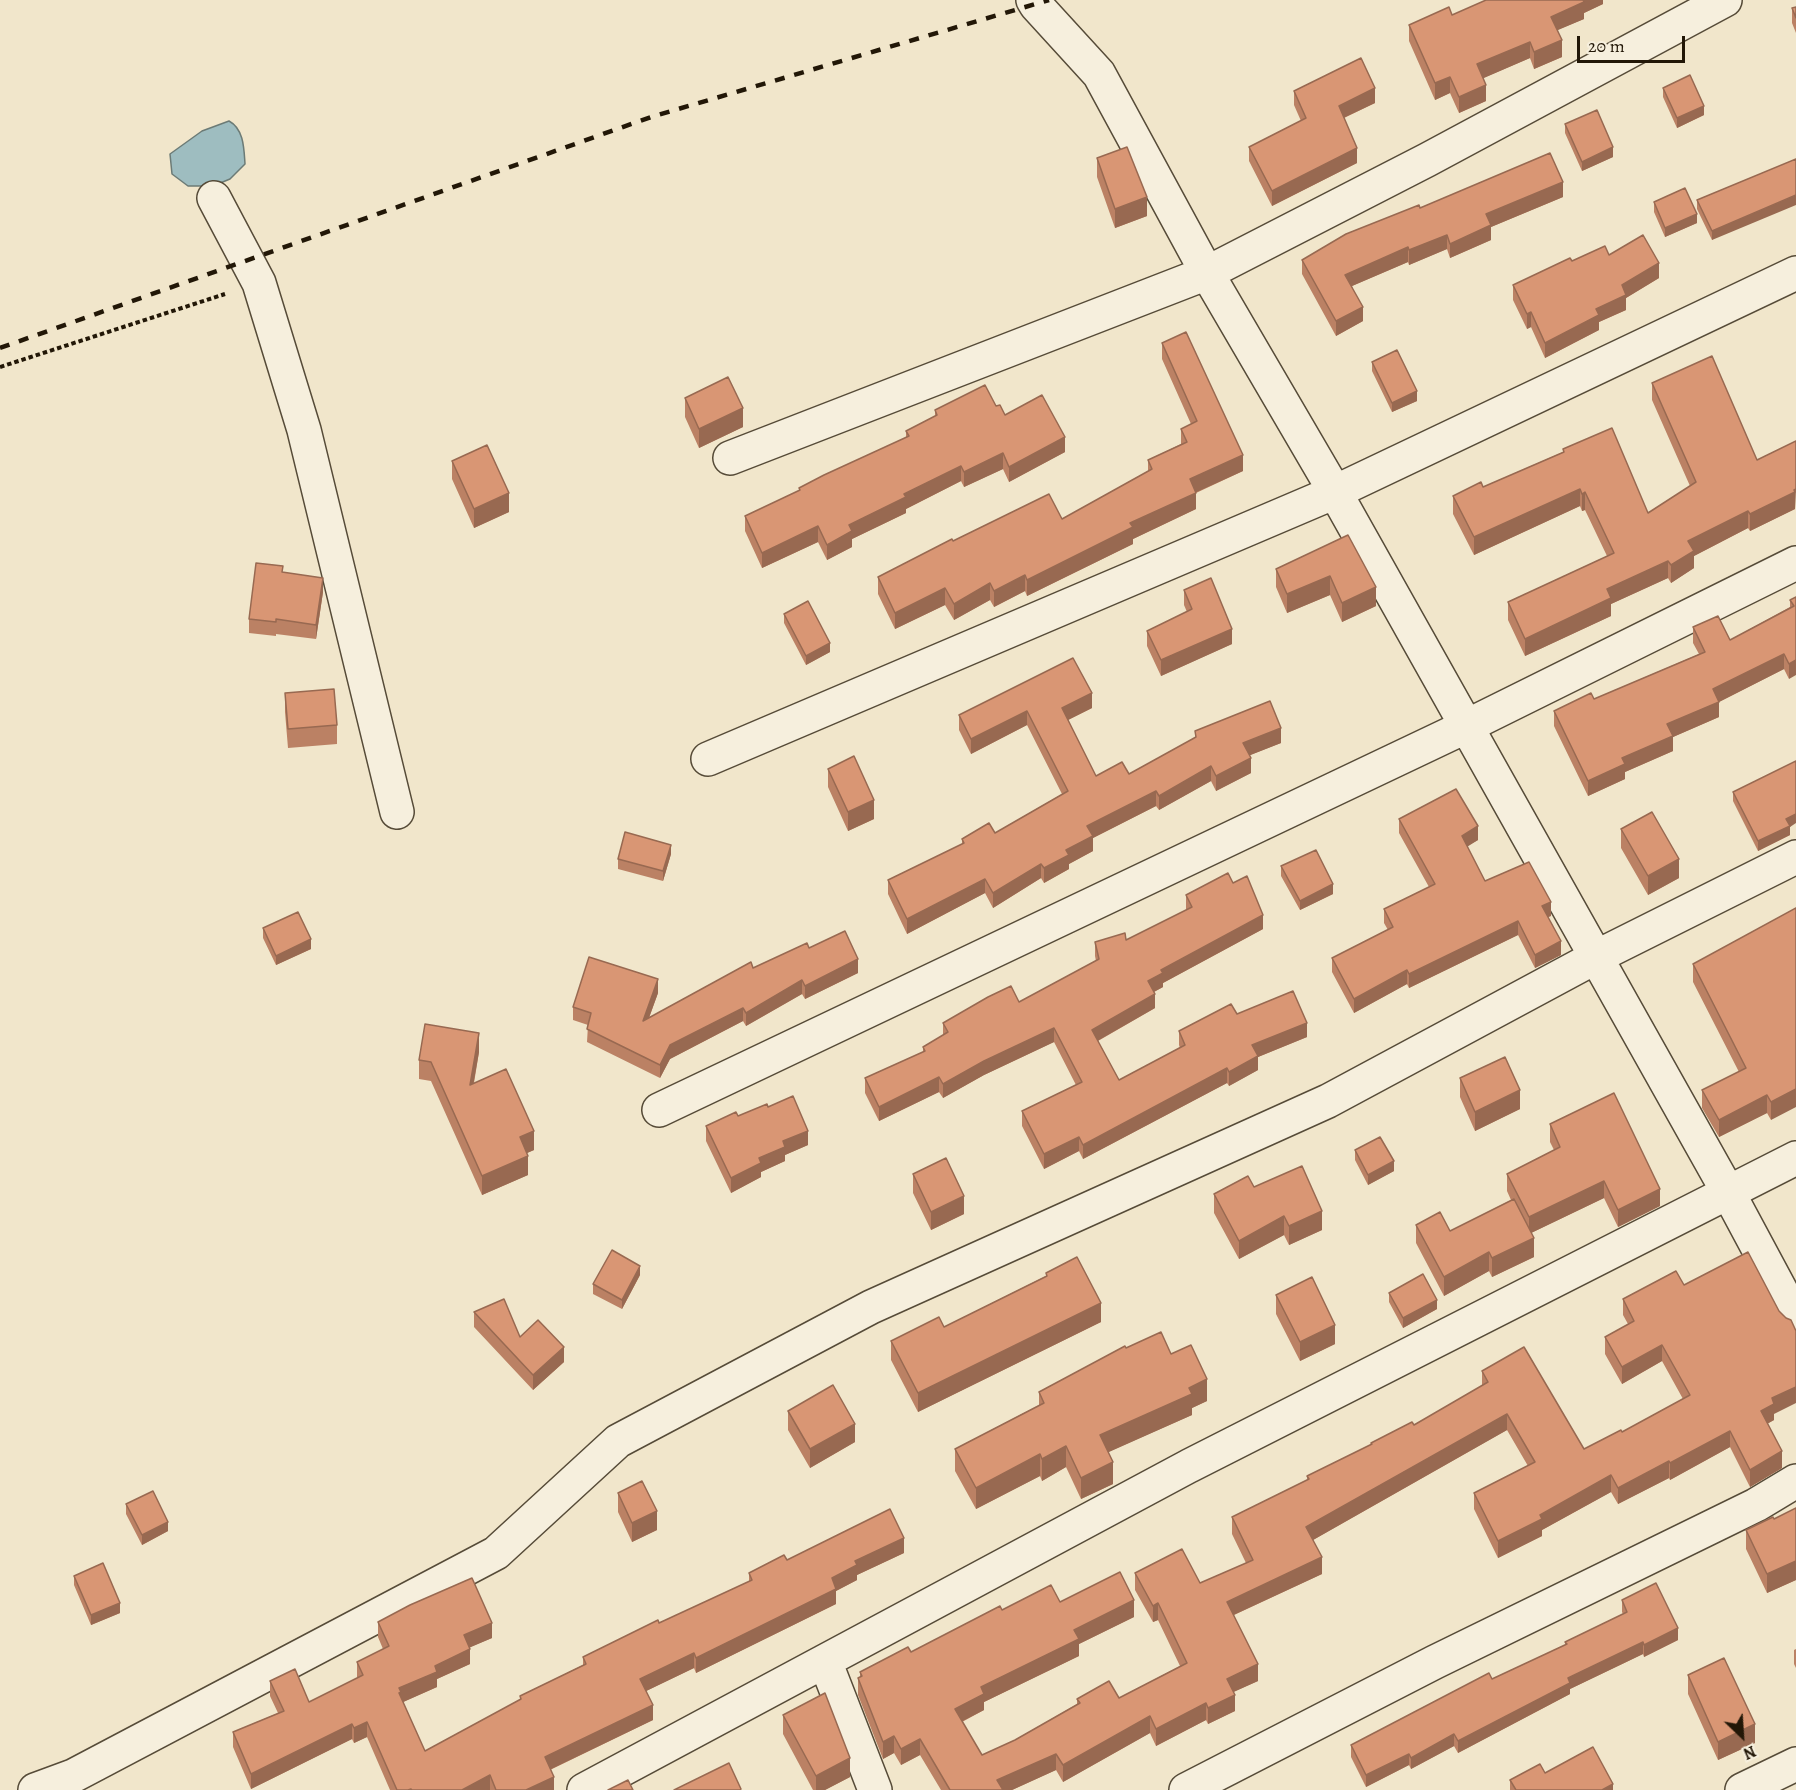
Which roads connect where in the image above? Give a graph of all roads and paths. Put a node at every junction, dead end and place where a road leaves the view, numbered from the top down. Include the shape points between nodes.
1 (1033, 0) edge
2 (1725, 0) edge
3 (214, 198) dead end
4 (1207, 273) junction
5 (1796, 273) edge
6 (259, 283) junction
7 (0, 367) edge
8 (730, 458) dead end
9 (1335, 492) junction
10 (1796, 563) edge
11 (1467, 726) junction
12 (708, 759) dead end
13 (397, 812) dead end
14 (1796, 857) edge
15 (1596, 957) junction
16 (659, 1110) dead end
17 (1796, 1158) edge
18 (1728, 1192) junction
19 (1796, 1319) edge
20 (1796, 1481) edge
21 (825, 1661) junction
22 (1796, 1764) edge
23 (35, 1790) edge
24 (584, 1790) edge
25 (875, 1790) edge
26 (1186, 1790) edge
27 (1742, 1790) edge

1 - 4 street via 1099,74
2 - 4 street
3 - 6 street
4 - 8 street
4 - 9 street
5 - 9 street
6 - 7 path
6 - 13 street via 304,430
9 - 11 street
9 - 12 street
10 - 11 street
11 - 15 street
11 - 16 street
14 - 15 street
15 - 18 street
15 - 23 street via 1328,1101 871,1307 618,1441 496,1553 73,1776
17 - 18 street
18 - 19 street
18 - 21 street via 1189,1466
20 - 26 street via 1756,1505 1434,1662
21 - 24 street
21 - 25 street
22 - 27 street

